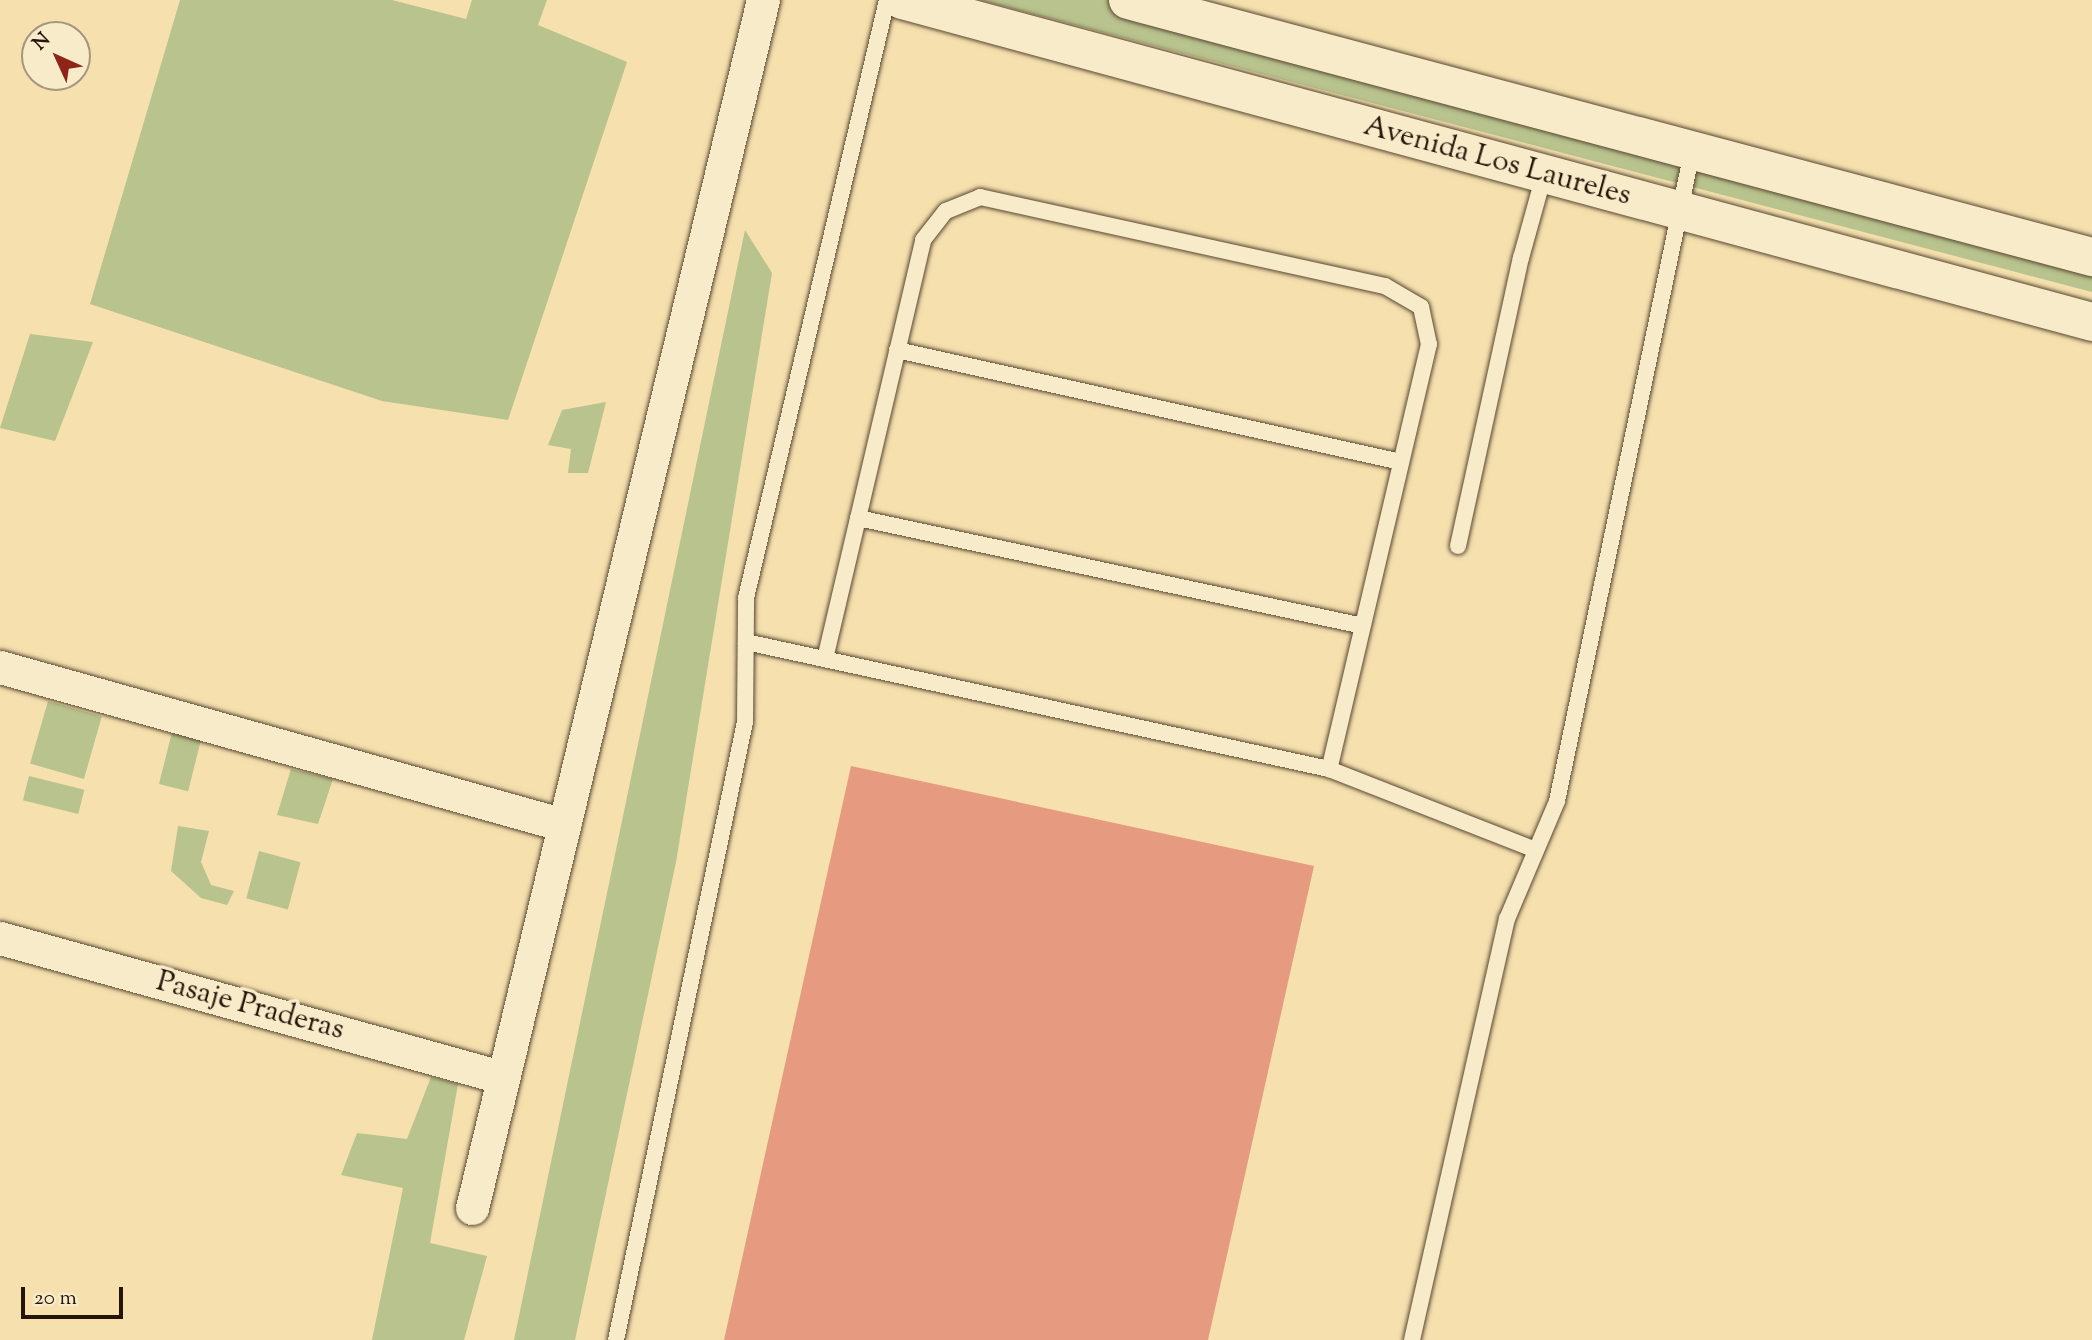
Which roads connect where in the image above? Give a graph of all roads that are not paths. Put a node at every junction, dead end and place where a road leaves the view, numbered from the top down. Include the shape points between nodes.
1 (764, 0) edge
2 (887, 0) edge
3 (902, 0) edge
4 (1128, 0) edge
5 (1692, 152) junction
6 (1544, 175) junction
7 (1680, 212) junction
8 (2092, 257) edge
9 (2092, 322) edge
10 (897, 350) junction
11 (1401, 462) junction
12 (858, 518) junction
13 (1458, 546) dead end
14 (1363, 626) junction
15 (746, 642) junction
16 (825, 659) junction
17 (0, 667) edge
18 (1329, 769) junction
19 (564, 825) junction
20 (1536, 850) junction
21 (0, 938) edge
22 (501, 1077) junction
23 (472, 1208) dead end
24 (616, 1340) edge
25 (1412, 1340) edge

1 - 19 street
2 - 15 lane via 746,598
3 - 6 street, Avenida Los Laureles
4 - 5 street, Avenida Los Laureles
5 - 7 lane
5 - 8 street, Avenida Los Laureles
6 - 7 street, Avenida Los Laureles
6 - 13 lane via 1521,258
7 - 9 street, Avenida Los Laureles
7 - 20 lane via 1557,801
10 - 11 lane
10 - 11 lane via 923,240 946,211 980,197 1385,286 1421,307 1429,344
10 - 12 lane
11 - 14 lane
12 - 14 lane
12 - 16 lane
14 - 18 lane
15 - 16 lane
15 - 24 lane via 745,722
16 - 18 lane
17 - 19 street
18 - 20 lane
19 - 22 street
20 - 25 lane via 1507,919
21 - 22 street, Pasaje Praderas
22 - 23 street

